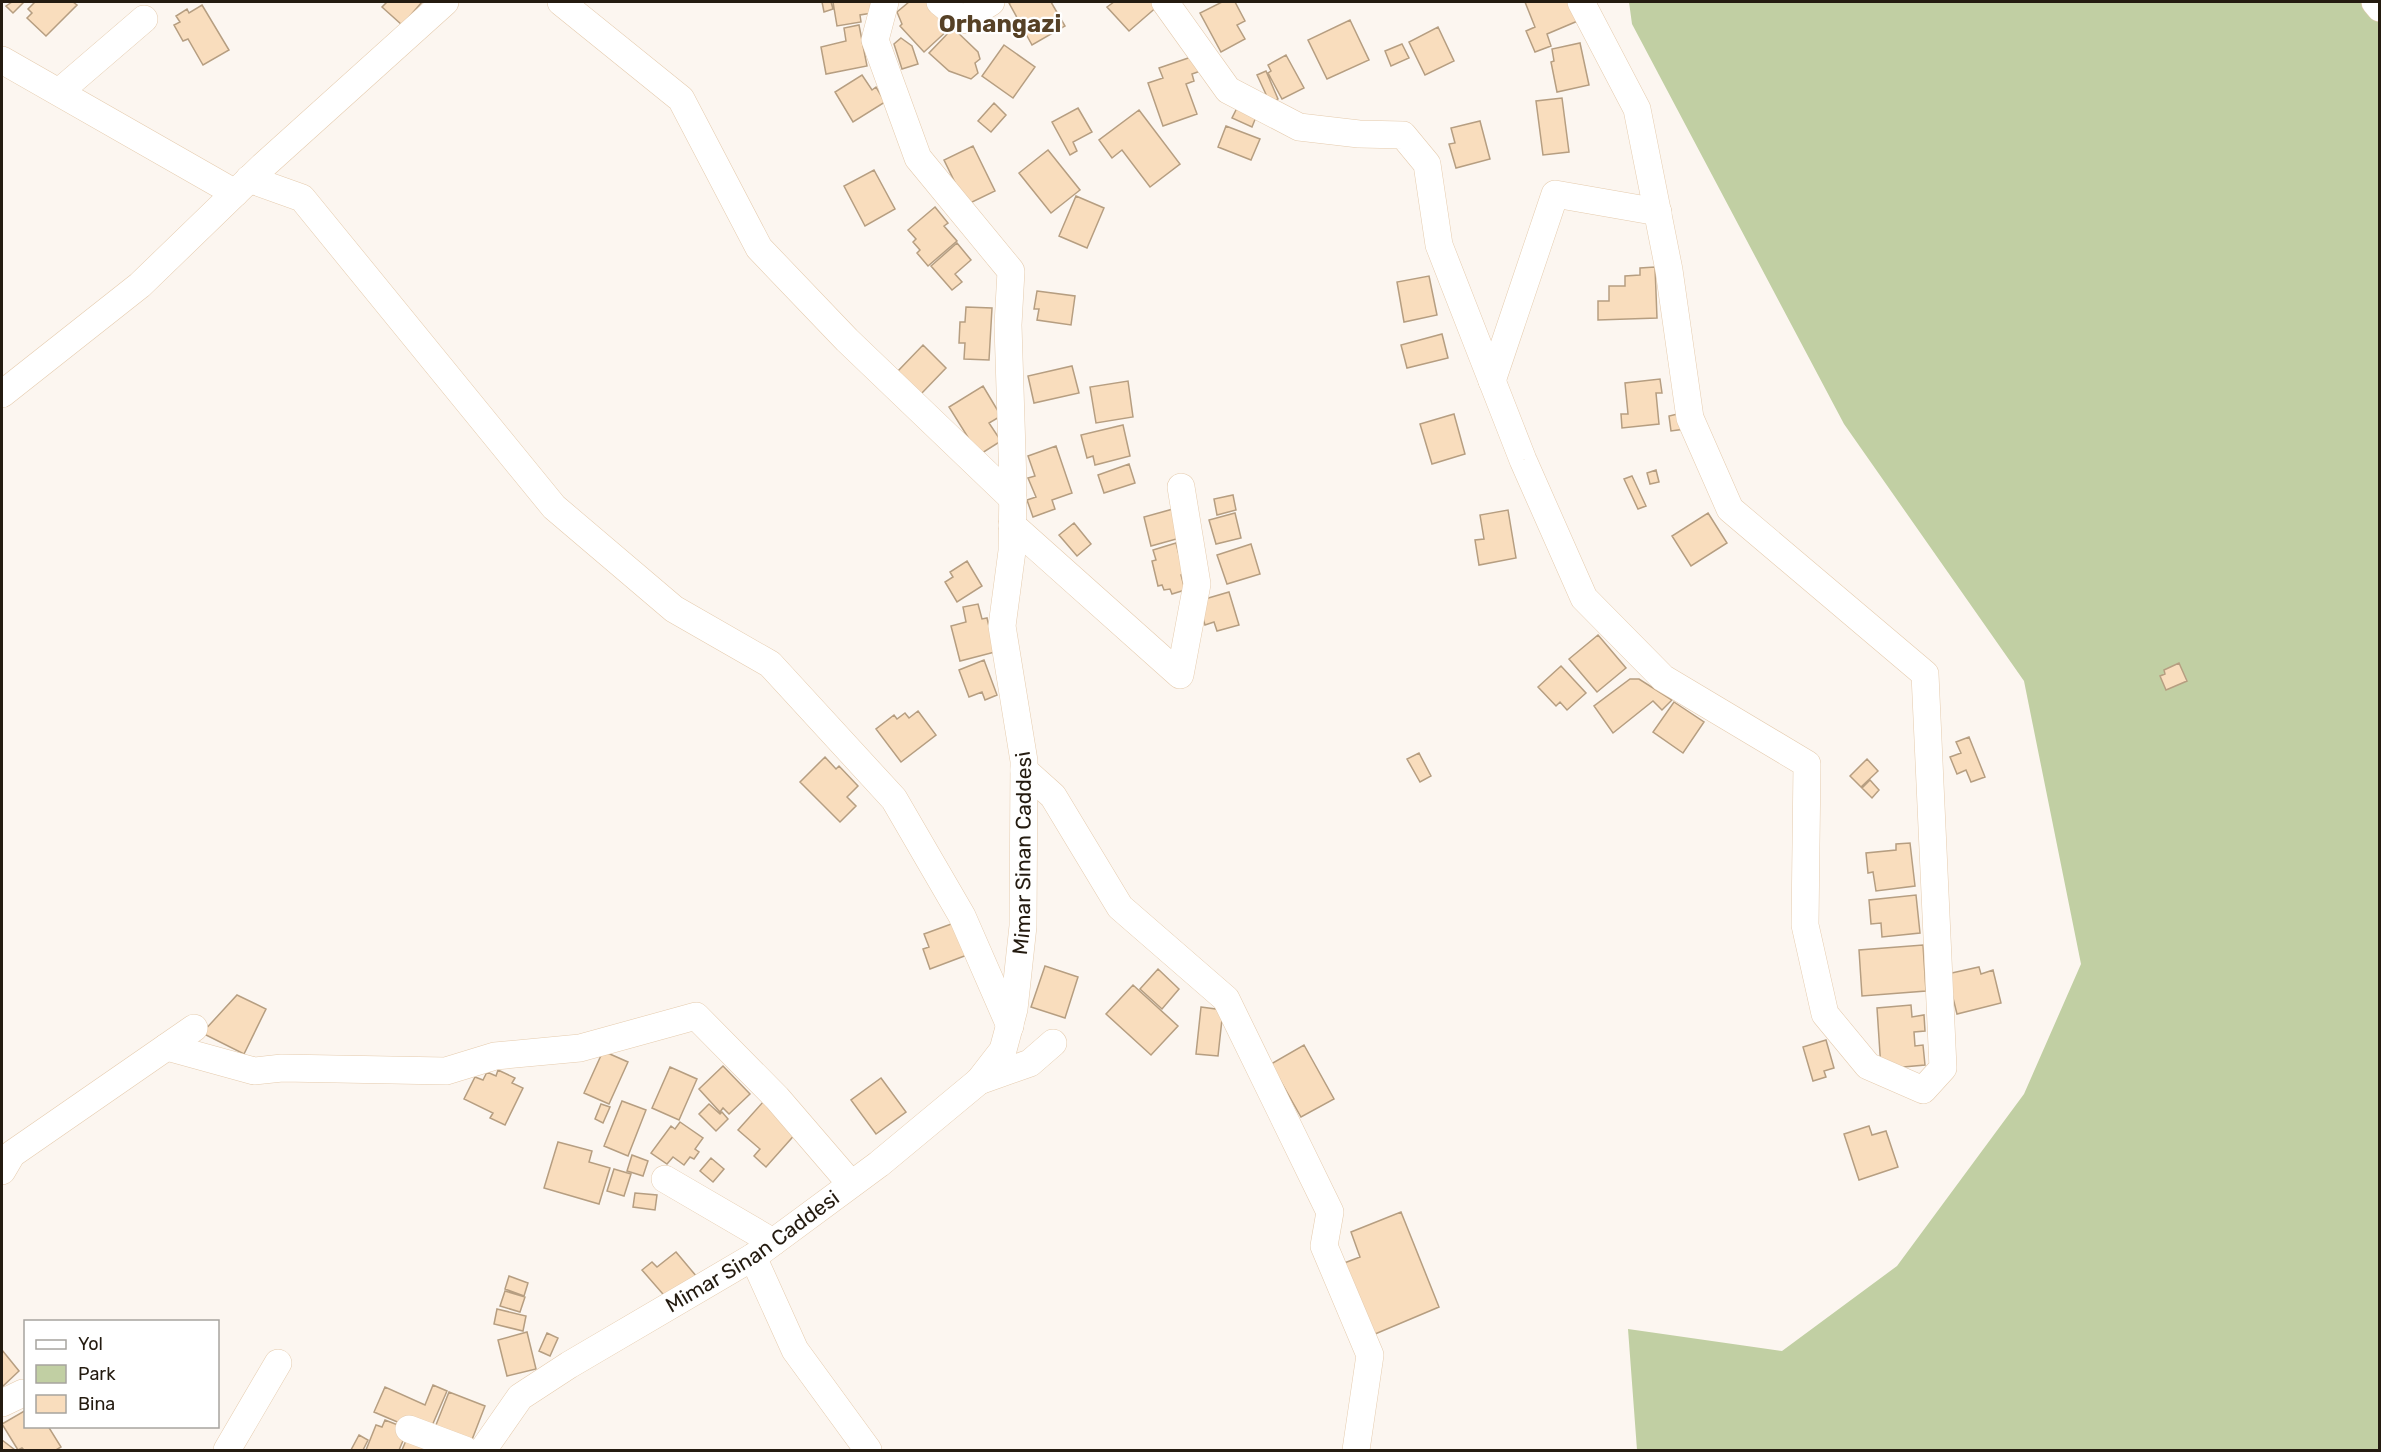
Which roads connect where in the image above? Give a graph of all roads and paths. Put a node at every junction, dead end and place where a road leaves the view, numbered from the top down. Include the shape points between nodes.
1 (445, 2) edge
2 (561, 2) edge
3 (885, 2) edge
4 (940, 2) edge
5 (991, 2) edge
6 (1581, 2) edge
7 (2376, 2) edge
8 (1169, 5) edge
9 (2379, 8) edge
10 (144, 19) dead end
11 (2, 60) edge
12 (59, 92) junction
13 (242, 186) junction
14 (1658, 212) junction
15 (1492, 381) junction
16 (2, 394) edge
17 (1181, 487) dead end
18 (1012, 512) junction
19 (1024, 770) junction
20 (1010, 1026) junction
21 (195, 1028) dead end
22 (1053, 1043) dead end
23 (167, 1047) junction
24 (979, 1081) junction
25 (3, 1165) edge
26 (665, 1179) dead end
27 (851, 1184) junction
28 (763, 1250) junction
29 (278, 1363) dead end
30 (409, 1429) dead end
31 (227, 1450) edge
32 (465, 1450) edge
33 (483, 1450) edge
34 (868, 1450) edge
35 (1356, 1450) edge

1 - 13 street
2 - 18 street via 681,99 759,248
3 - 18 street, Mimar Sinan Caddesi via 875,40 918,158 1011,271 1008,325
4 - 5 street via 962,20
6 - 14 street via 1638,109
7 - 9 street
8 - 15 street via 1228,90 1299,127 1404,135 1427,164 1439,245
10 - 12 street
11 - 12 street
12 - 13 street
13 - 16 street via 140,285
13 - 20 street via 302,198 554,507 674,609 771,664 894,799 962,916
14 - 15 street via 1555,194
14 - 15 street via 1690,418 1730,509 1925,674 1943,1068 1923,1090 1868,1066 1826,1014 1805,925 1807,764 1664,678 1584,598
17 - 18 street via 1197,584 1180,675
18 - 19 street, Mimar Sinan Caddesi via 1012,551 1002,626
19 - 20 street, Mimar Sinan Caddesi via 1023,926
19 - 35 street via 1053,796 1120,907 1226,999 1330,1212 1324,1246 1370,1355
20 - 24 street, Mimar Sinan Caddesi via 1004,1050
21 - 23 street
22 - 24 street via 1030,1063
23 - 25 street via 12,1154
23 - 27 street via 254,1071 446,1071 495,1056 580,1048 696,1016 777,1098
24 - 27 street, Mimar Sinan Caddesi
26 - 28 street
27 - 28 street, Mimar Sinan Caddesi
28 - 33 street, Mimar Sinan Caddesi via 520,1397
28 - 34 street via 795,1350
29 - 31 street
30 - 32 street

